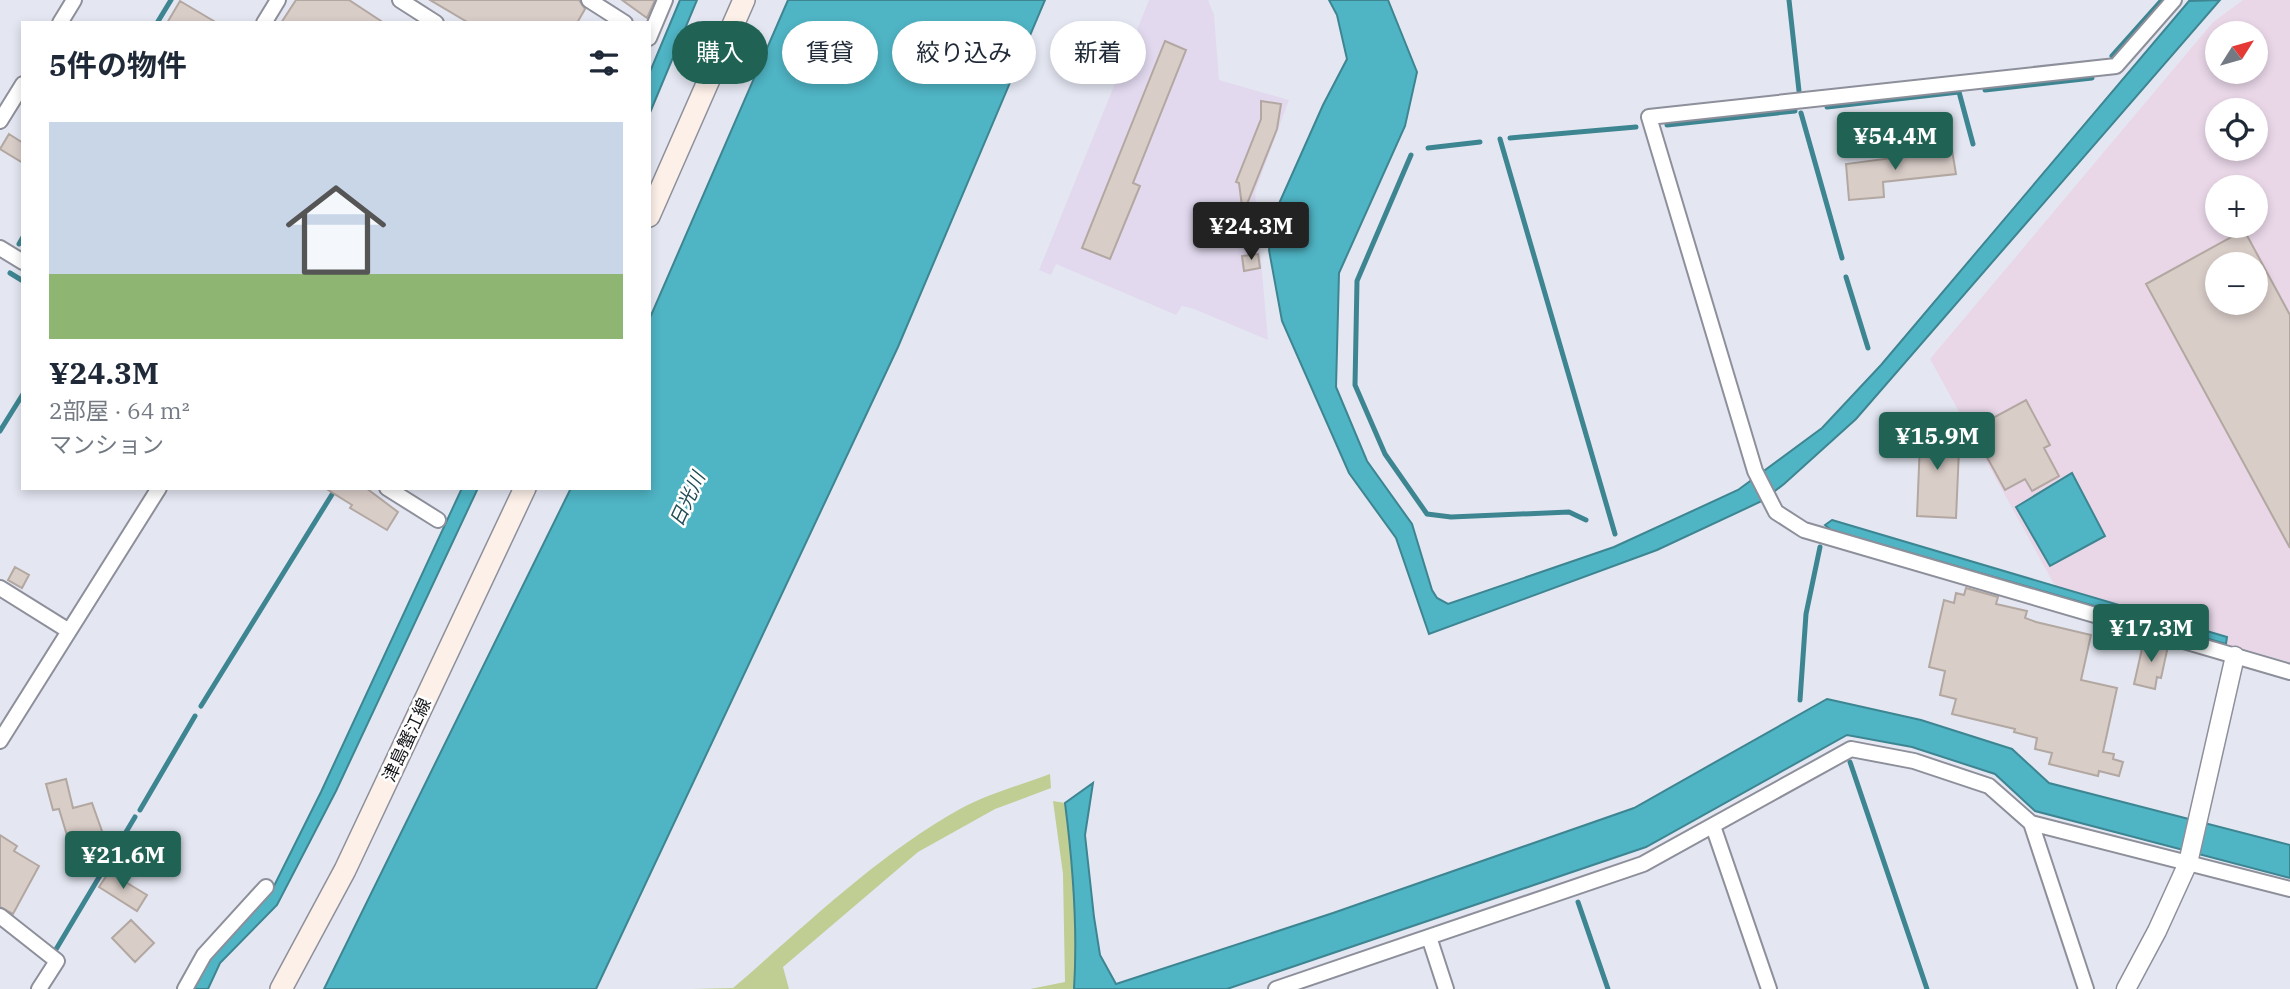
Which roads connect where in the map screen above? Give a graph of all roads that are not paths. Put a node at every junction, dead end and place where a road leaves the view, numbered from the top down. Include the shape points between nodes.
1 (74, 0) edge
2 (278, 0) edge
3 (400, 0) edge
4 (589, 0) edge
5 (665, 0) edge
6 (744, 0) edge
7 (2174, 0) edge
8 (61, 21) edge
9 (265, 21) edge
10 (433, 21) edge
11 (622, 21) edge
12 (651, 33) edge
13 (21, 87) edge
14 (0, 121) edge
15 (651, 211) edge
16 (0, 248) edge
17 (21, 261) edge
18 (158, 490) edge
19 (390, 490) edge
20 (524, 490) edge
21 (438, 520) dead end
22 (0, 588) edge
23 (69, 631) junction
24 (2235, 656) junction
25 (2290, 672) edge
26 (0, 741) edge
27 (2031, 823) junction
28 (1713, 826) junction
29 (2188, 860) junction
30 (266, 887) dead end
31 (2290, 889) edge
32 (0, 916) edge
33 (1429, 937) junction
34 (38, 989) edge
35 (186, 989) edge
36 (281, 989) edge
37 (1276, 989) edge
38 (1446, 989) edge
39 (1769, 989) edge
40 (2086, 989) edge
41 (2126, 989) edge

1 - 8 street
2 - 9 street
3 - 10 street
4 - 11 street
5 - 12 street
6 - 15 main road
7 - 24 street via 2116,66 1649,117 1755,471 1776,512 1804,530
13 - 14 street
16 - 17 street
18 - 23 street
19 - 21 street
20 - 36 main road, 津島蟹江線 via 345,870
22 - 23 street
23 - 26 street
24 - 25 street
24 - 29 street
27 - 28 street via 1989,786 1914,761 1851,749
27 - 29 street
27 - 40 street
28 - 33 street via 1643,864
28 - 39 street
29 - 31 street
29 - 41 street
30 - 35 street via 204,955
32 - 34 street via 57,961
33 - 37 street
33 - 38 street

